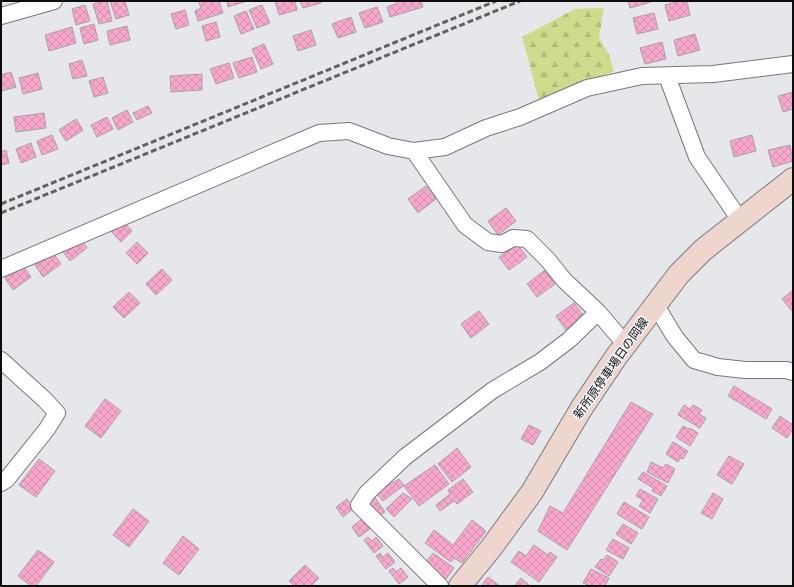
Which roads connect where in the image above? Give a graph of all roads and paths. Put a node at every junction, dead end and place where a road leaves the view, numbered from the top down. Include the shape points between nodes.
1 (54, 1) edge
2 (1, 16) edge
3 (793, 64) edge
4 (667, 76) junction
5 (414, 151) junction
6 (793, 179) edge
7 (740, 220) junction
8 (1, 269) edge
9 (655, 304) junction
10 (598, 312) junction
11 (626, 344) junction
12 (1, 360) edge
13 (793, 372) edge
14 (1, 483) edge
15 (440, 586) edge
16 (460, 586) edge

1 - 2 street
3 - 4 street via 749,71
4 - 5 street via 642,76 587,88 445,147
4 - 7 street via 697,156
5 - 8 street via 388,146 349,132 319,133
5 - 10 street via 465,225 488,242 502,244 513,238 527,239 564,280
6 - 7 main road, 新所原停車場日の岡線
7 - 9 main road, 新所原停車場日の岡線 via 703,250
9 - 11 main road, 新所原停車場日の岡線
9 - 13 street via 675,337 694,360 718,367
10 - 11 street
10 - 15 street via 569,340 540,362 493,390 405,457 367,493 359,505
11 - 16 main road, 新所原停車場日の岡線 via 581,409 532,492
12 - 14 street via 57,413 12,473

